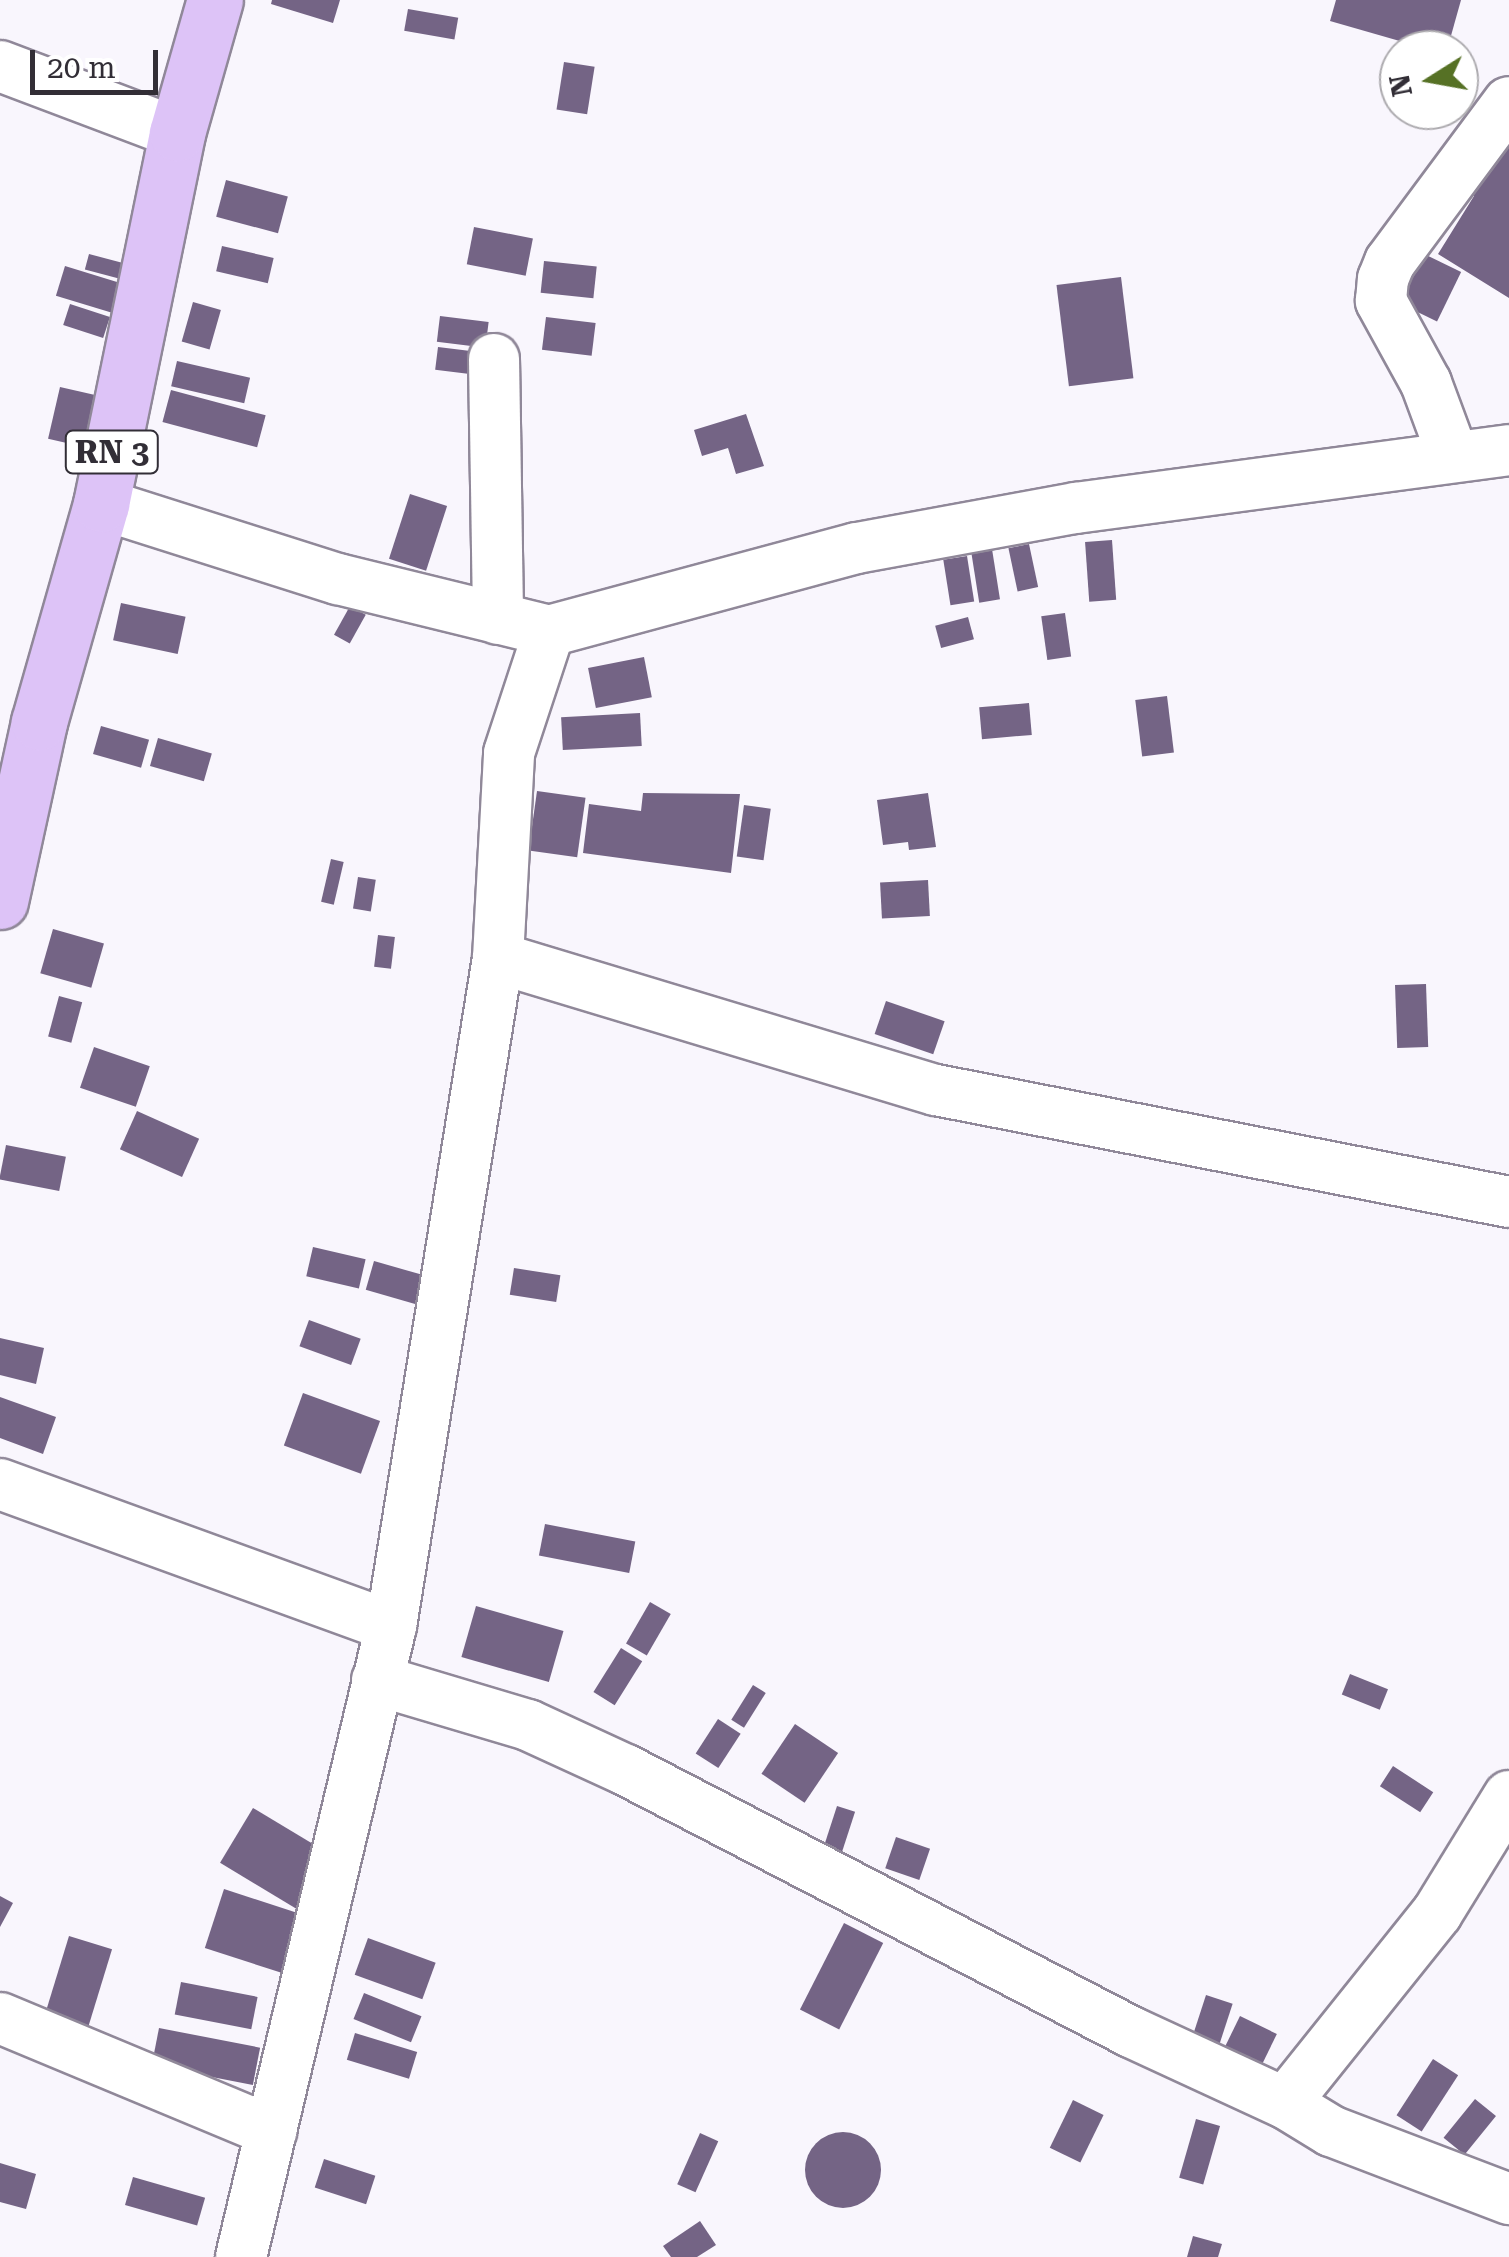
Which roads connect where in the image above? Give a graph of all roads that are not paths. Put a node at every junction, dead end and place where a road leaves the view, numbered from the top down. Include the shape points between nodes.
1 (215, 0) edge
2 (0, 66) edge
3 (1509, 102) edge
4 (177, 132) junction
5 (494, 359) dead end
6 (1509, 450) edge
7 (1453, 456) junction
8 (101, 504) junction
9 (498, 619) junction
10 (549, 631) junction
11 (0, 901) edge
12 (498, 958) junction
13 (1509, 1202) edge
14 (0, 1484) edge
15 (391, 1626) junction
16 (378, 1680) junction
17 (1509, 1796) edge
18 (0, 2018) edge
19 (1285, 2103) junction
20 (270, 2131) junction
21 (1509, 2199) edge
22 (240, 2257) edge

1 - 4 main road, RN 3
2 - 4 street
3 - 7 street via 1383,279 1381,301 1426,383
4 - 8 main road, RN 3
5 - 9 street
6 - 7 street
7 - 10 street via 1076,508 858,548
8 - 9 street via 338,579
8 - 11 main road, RN 3 via 39,722
9 - 10 street
10 - 12 street via 509,753
12 - 13 street via 936,1090
12 - 15 street
14 - 15 street
15 - 16 street
16 - 19 street via 528,1724 1132,2032
16 - 20 street
17 - 19 street via 1437,1913
18 - 20 street
19 - 21 street via 1331,2131
20 - 22 street

